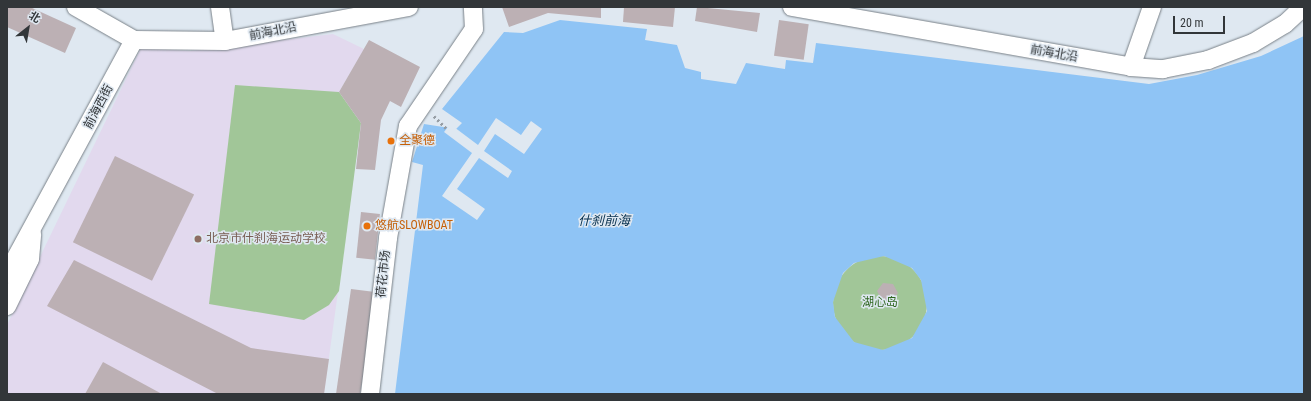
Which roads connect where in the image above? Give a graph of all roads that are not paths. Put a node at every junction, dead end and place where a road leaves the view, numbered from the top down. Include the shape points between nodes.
1 (76, 7) edge
2 (220, 7) edge
3 (410, 7) edge
4 (473, 7) edge
5 (792, 7) edge
6 (1152, 7) edge
7 (1303, 7) edge
8 (134, 40) junction
9 (225, 41) junction
10 (1131, 67) junction
11 (32, 233) junction
12 (7, 274) edge
13 (7, 306) edge
14 (370, 394) edge

1 - 8 street
2 - 9 street
3 - 9 street, 前海北沿
4 - 14 street, 荷花市场 via 474,29 408,126 388,238
5 - 10 street, 前海北沿
6 - 10 street
7 - 10 street, 前海北沿 via 1285,24 1253,43 1208,60 1163,69
8 - 9 street, 前海北沿
8 - 11 street, 前海西街
11 - 12 street, 前海西街
11 - 13 street, 前海西街 via 30,259

